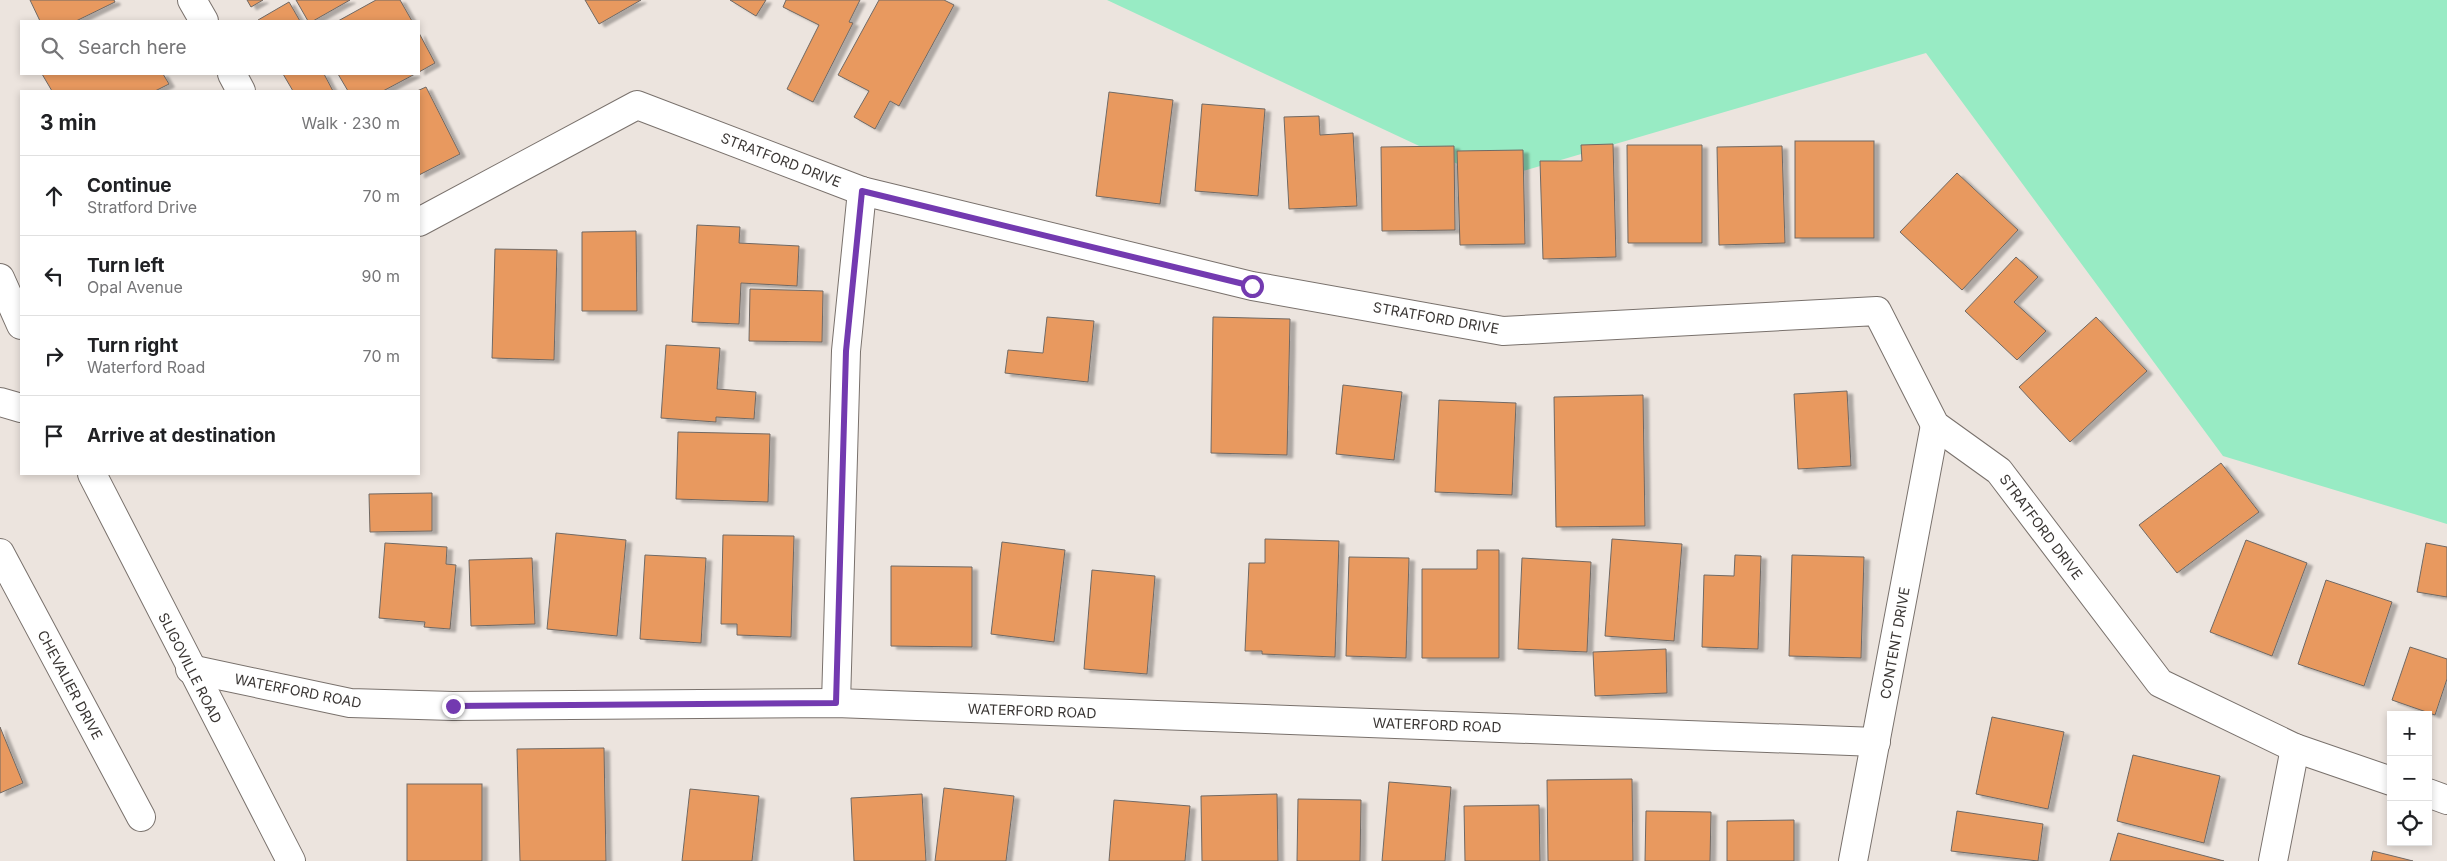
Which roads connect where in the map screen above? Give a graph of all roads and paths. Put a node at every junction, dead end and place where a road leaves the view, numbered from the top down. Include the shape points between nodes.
1 (192, 0) edge
2 (203, 20) edge
3 (233, 75) edge
4 (240, 90) edge
5 (862, 191) junction
6 (420, 221) edge
7 (0, 278) edge
8 (20, 323) edge
9 (0, 402) edge
10 (20, 408) edge
11 (1935, 425) junction
12 (92, 475) edge
13 (0, 553) edge
14 (190, 670) junction
15 (836, 703) junction
16 (1876, 742) junction
17 (2295, 748) junction
18 (2387, 780) edge
19 (2432, 795) edge
20 (2447, 800) edge
21 (140, 818) dead end
22 (291, 861) edge
23 (1853, 861) edge
24 (2273, 861) edge

1 - 2 street
3 - 4 street
5 - 6 street, STRATFORD DRIVE via 637,105
5 - 11 street, STRATFORD DRIVE via 1252,286 1503,331 1877,311
5 - 15 street via 846,351
7 - 8 street
9 - 10 street
11 - 16 street, CONTENT DRIVE
11 - 17 street, STRATFORD DRIVE via 1999,471 2160,683
12 - 14 street, SLIGOVILLE ROAD
13 - 21 street, CHEVALIER DRIVE
14 - 15 street, WATERFORD ROAD via 350,703 453,706
14 - 22 street, SLIGOVILLE ROAD
15 - 16 street, WATERFORD ROAD
16 - 23 street, CONTENT DRIVE
17 - 18 street, STRATFORD DRIVE
17 - 24 street
19 - 20 street

